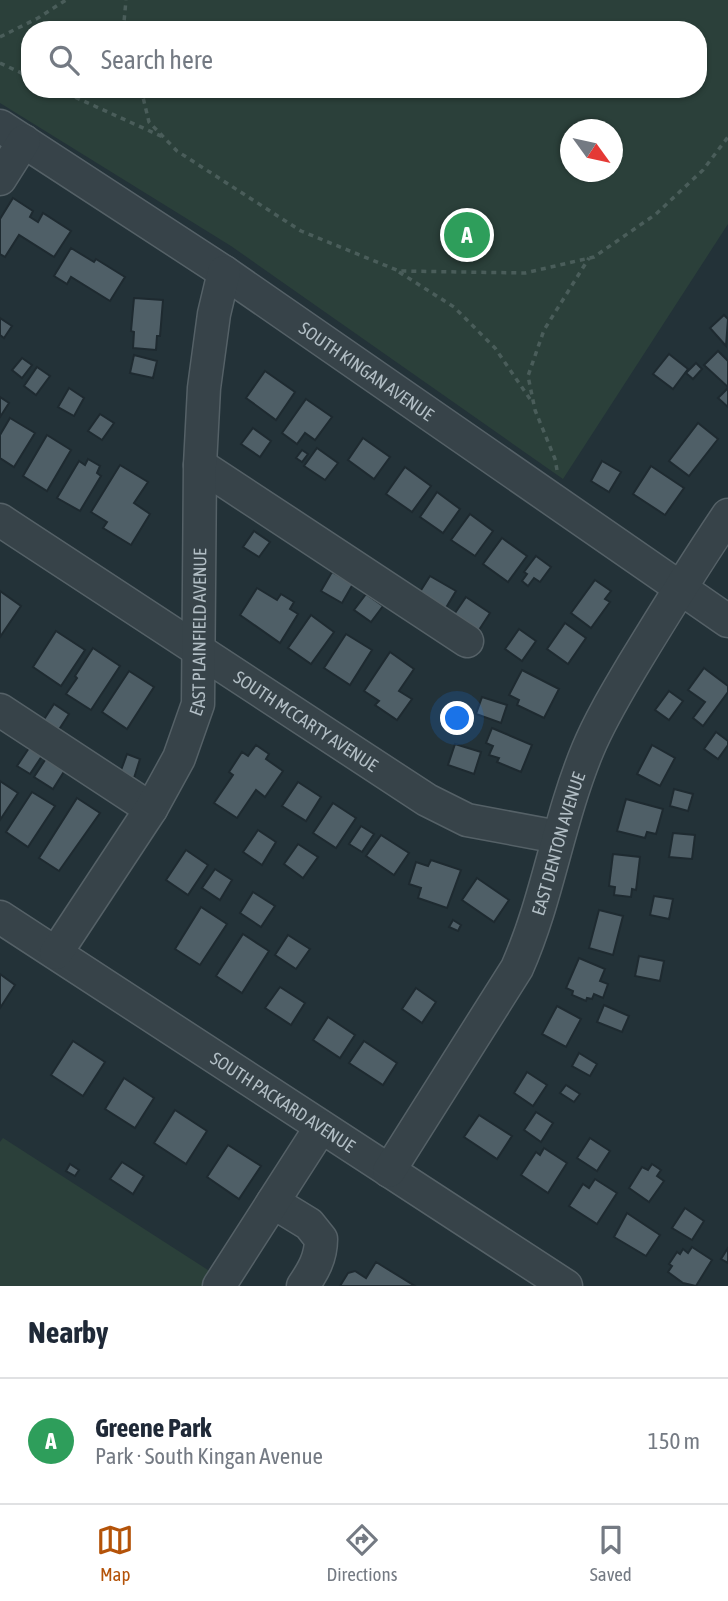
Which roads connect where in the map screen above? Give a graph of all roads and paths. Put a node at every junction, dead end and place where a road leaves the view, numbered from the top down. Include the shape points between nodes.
1 (66, 0) edge
2 (126, 0) edge
3 (32, 21) edge
4 (124, 21) edge
5 (21, 26) edge
6 (0, 37) edge
7 (0, 63) edge
8 (21, 73) edge
9 (77, 98) edge
10 (143, 98) edge
11 (12, 134) edge
12 (728, 137) edge
13 (165, 138) junction
14 (0, 179) edge
15 (589, 258) junction
16 (398, 271) junction
17 (224, 272) junction
18 (534, 403) junction
19 (200, 465) junction
20 (557, 475) dead end
21 (728, 515) edge
22 (0, 520) edge
23 (679, 589) junction
24 (728, 621) edge
25 (467, 641) dead end
26 (199, 650) junction
27 (0, 710) edge
28 (151, 809) junction
29 (558, 837) junction
30 (0, 917) edge
31 (55, 953) junction
32 (321, 1127) junction
33 (389, 1171) junction
34 (273, 1202) junction
35 (219, 1286) edge
36 (303, 1286) edge
37 (566, 1286) edge

1 - 3 path
2 - 4 path
5 - 6 path
7 - 8 path
9 - 13 path
10 - 13 path via 149,122
11 - 14 street
11 - 17 street, SOUTH KINGAN AVENUE
12 - 15 path via 703,170 656,214
13 - 16 path via 177,151 302,231
15 - 16 path via 525,273
15 - 18 path via 544,330 528,376
16 - 18 path via 454,307 495,348
17 - 19 street, EAST PLAINFIELD AVENUE via 204,388
17 - 23 street, SOUTH KINGAN AVENUE
18 - 20 path
19 - 25 street
19 - 26 street, EAST PLAINFIELD AVENUE
21 - 23 street, EAST DENTON AVENUE
22 - 26 street, SOUTH MCCARTY AVENUE
23 - 24 street, SOUTH KINGAN AVENUE
23 - 29 street, EAST DENTON AVENUE via 588,748
26 - 28 street, EAST PLAINFIELD AVENUE via 198,704 179,758
26 - 29 street, SOUTH MCCARTY AVENUE via 427,800 467,820
27 - 28 street
28 - 31 street, EAST PLAINFIELD AVENUE
29 - 33 street, EAST DENTON AVENUE via 531,937 517,968
30 - 31 street, SOUTH PACKARD AVENUE
31 - 32 street, SOUTH PACKARD AVENUE
32 - 33 street, SOUTH PACKARD AVENUE
32 - 34 street
33 - 37 street, SOUTH PACKARD AVENUE
34 - 35 street
34 - 36 street via 309,1224 321,1239 315,1269

